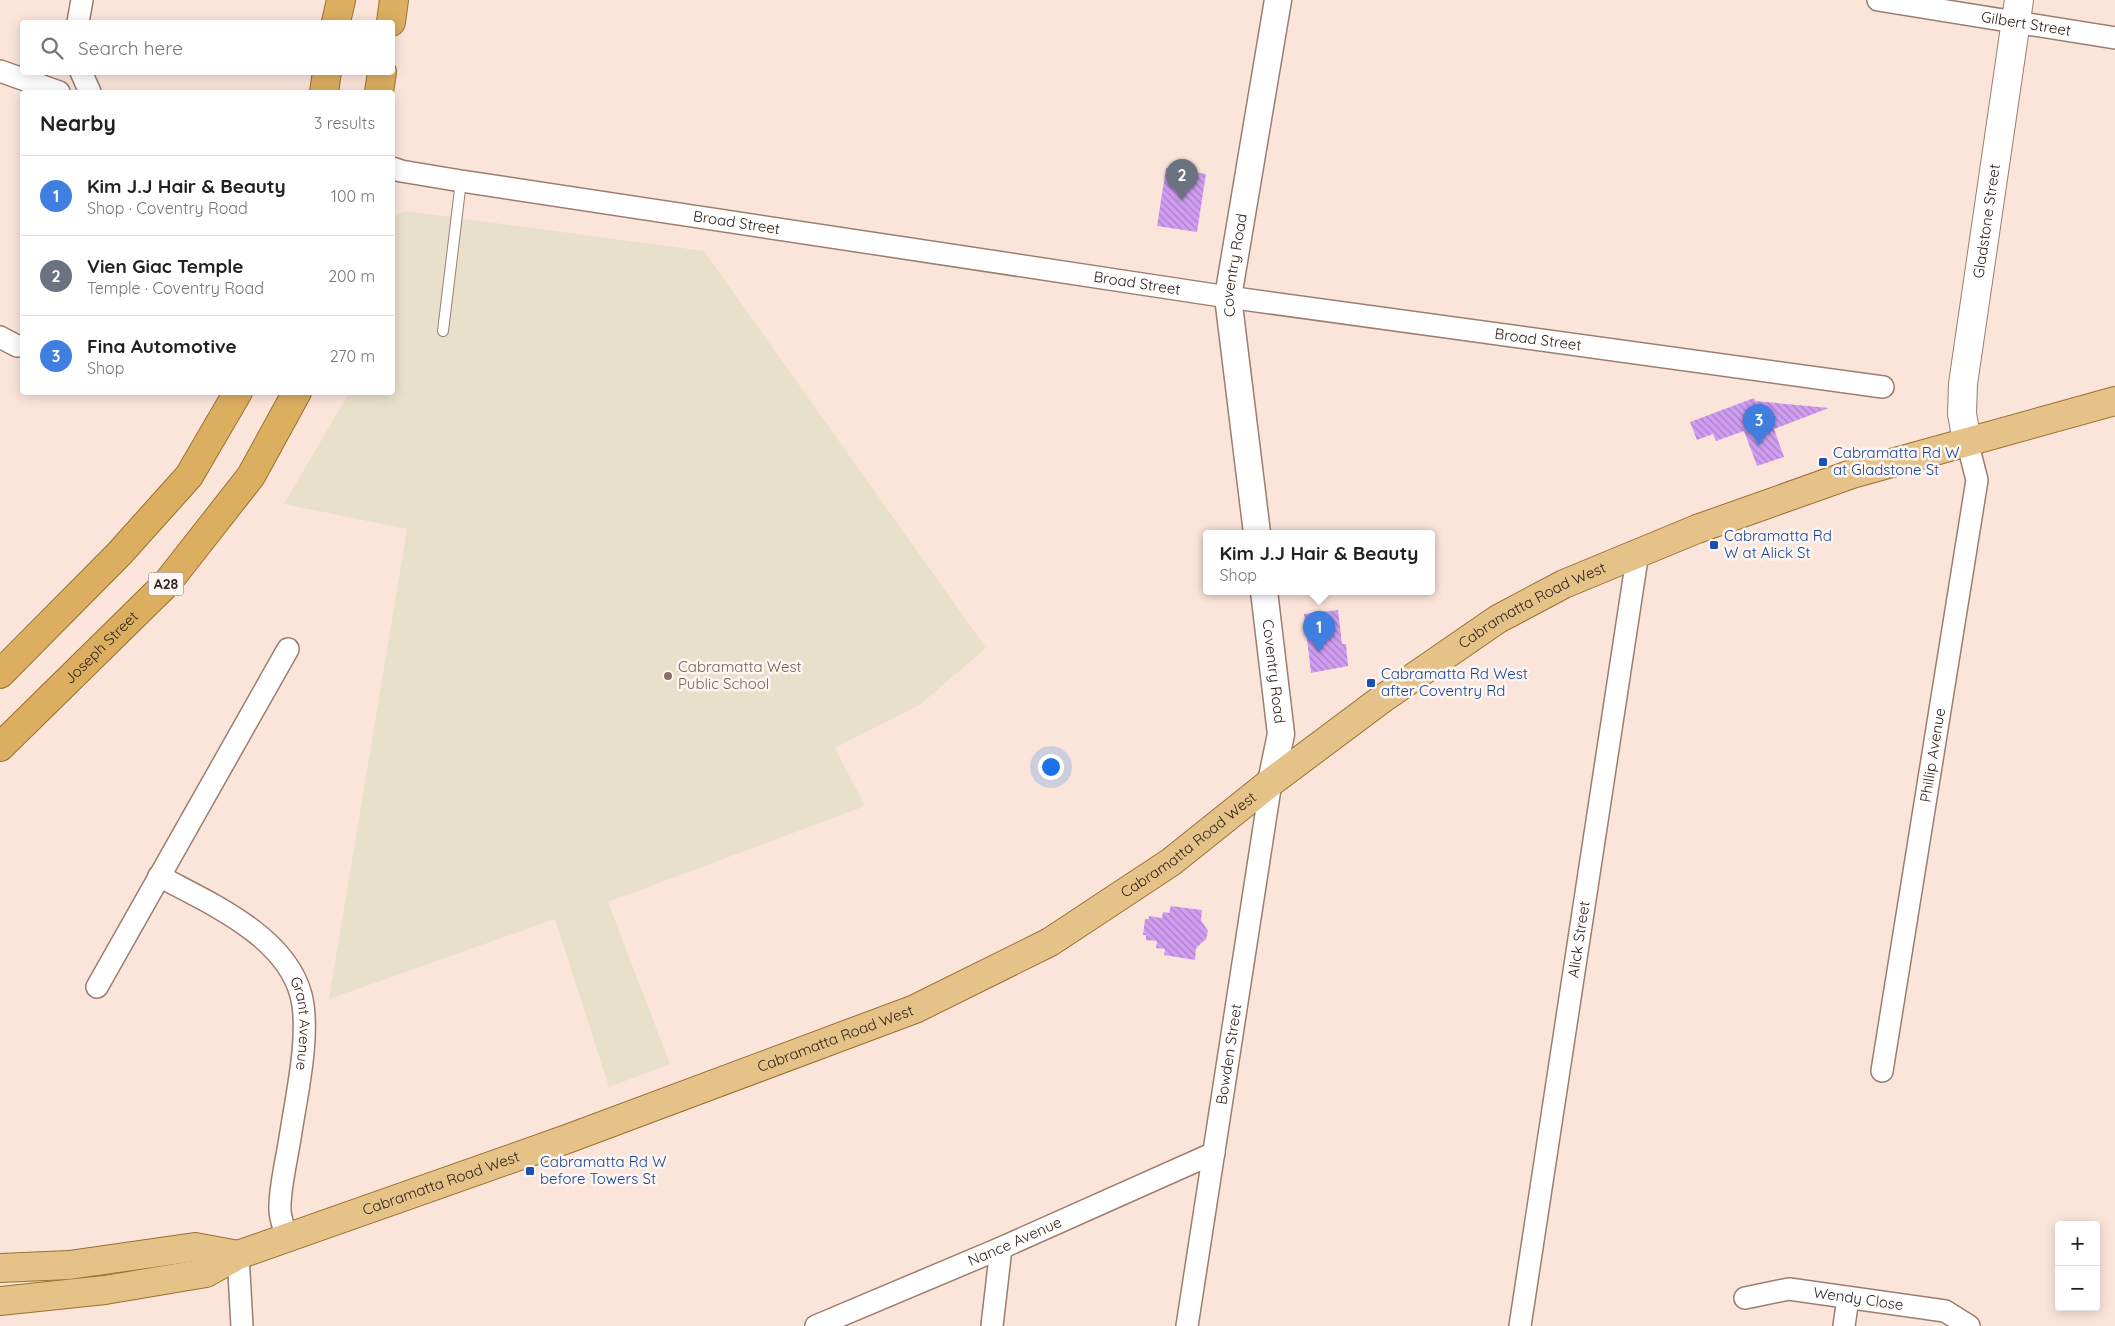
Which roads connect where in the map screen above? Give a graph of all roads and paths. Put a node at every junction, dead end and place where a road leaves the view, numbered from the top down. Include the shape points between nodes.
1 (82, 0) edge
2 (340, 0) edge
3 (394, 0) edge
4 (1278, 0) edge
5 (1878, 0) edge
6 (2017, 10) edge
7 (78, 20) edge
8 (336, 20) edge
9 (391, 20) edge
10 (2115, 38) edge
11 (0, 71) edge
12 (82, 75) edge
13 (327, 75) edge
14 (382, 75) edge
15 (53, 90) edge
16 (89, 90) edge
17 (324, 90) edge
18 (379, 90) edge
19 (395, 169) edge
20 (457, 180) junction
21 (1228, 296) junction
22 (443, 331) dead end
23 (0, 337) edge
24 (20, 346) edge
25 (1884, 387) dead end
26 (236, 395) edge
27 (295, 395) edge
28 (2115, 400) edge
29 (1967, 441) junction
30 (1257, 530) edge
31 (1638, 552) junction
32 (1264, 595) edge
33 (288, 649) dead end
34 (0, 674) edge
35 (0, 747) edge
36 (1271, 782) junction
37 (159, 876) junction
38 (97, 987) dead end
39 (1882, 1071) dead end
40 (1214, 1153) junction
41 (287, 1240) junction
42 (1001, 1248) junction
43 (238, 1255) junction
44 (0, 1268) edge
45 (1745, 1298) dead end
46 (1848, 1298) junction
47 (0, 1301) edge
48 (242, 1326) edge
49 (816, 1326) edge
50 (992, 1326) edge
51 (1187, 1326) edge
52 (1520, 1326) edge
53 (1844, 1326) edge
54 (1969, 1326) edge

1 - 7 street
2 - 8 highway
3 - 9 highway
4 - 21 street, Coventry Road
5 - 6 street, Gilbert Street
6 - 10 street, Gilbert Street
6 - 29 main road, Gladstone Street via 1963,384 1962,414
11 - 15 street
12 - 16 street
13 - 17 highway
14 - 18 highway
19 - 20 street, Broad Street
20 - 21 street, Broad Street
20 - 22 lane
21 - 25 street, Broad Street
21 - 30 street, Coventry Road
23 - 24 street
26 - 34 highway via 189,476 119,554
27 - 35 highway, Joseph Street / A28 via 251,476 167,583
28 - 29 main road, Cabramatta Road West
29 - 31 main road, Cabramatta Road West via 1852,474
29 - 39 street, Phillip Avenue via 1977,480
31 - 36 main road, Cabramatta Road West via 1564,584 1498,619 1382,699
31 - 52 street, Alick Street
32 - 36 street, Coventry Road via 1281,734
33 - 37 street
36 - 40 street, Bowden Street
36 - 41 main road, Cabramatta Road West via 1171,862 1109,905 1050,942 915,1009
37 - 38 street
37 - 41 street, Grant Avenue via 228,913 267,943 286,963 301,995 304,1026 300,1072 280,1210
40 - 42 street, Nance Avenue
40 - 51 street, Bowden Street
41 - 43 main road, Cabramatta Road West
42 - 49 street, Nance Avenue
42 - 50 street
43 - 44 main road, Cabramatta Road West via 196,1247 69,1265
43 - 47 main road, Cabramatta Road West via 206,1273 105,1290
43 - 48 street
45 - 46 street, Wendy Close via 1789,1290
46 - 53 street
46 - 54 street, Wendy Close via 1945,1310

